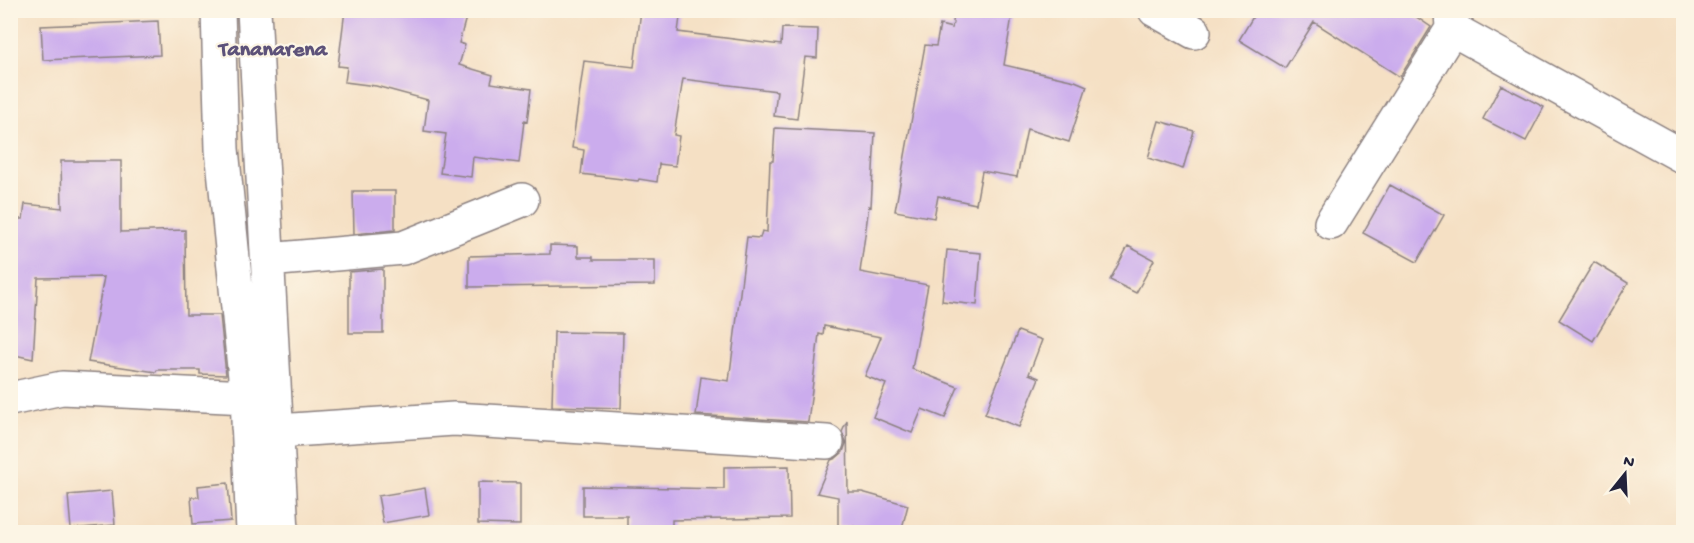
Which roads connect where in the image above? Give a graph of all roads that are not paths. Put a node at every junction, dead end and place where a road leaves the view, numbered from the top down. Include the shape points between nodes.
1 (218, 10) edge
2 (254, 10) edge
3 (1155, 10) edge
4 (1452, 20) edge
5 (1194, 32) dead end
6 (222, 149) junction
7 (263, 151) junction
8 (1683, 157) edge
9 (522, 200) dead end
10 (1331, 223) dead end
11 (268, 260) junction
12 (10, 399) edge
13 (258, 418) junction
14 (827, 442) dead end
15 (253, 532) edge
16 (282, 532) edge

1 - 6 street
2 - 7 street
3 - 5 street
4 - 8 street
4 - 10 street
6 - 7 street
6 - 13 street
7 - 11 street
9 - 11 street via 403,248
11 - 13 street
12 - 13 street via 62,388
13 - 14 street via 454,419
13 - 15 street
13 - 16 street

